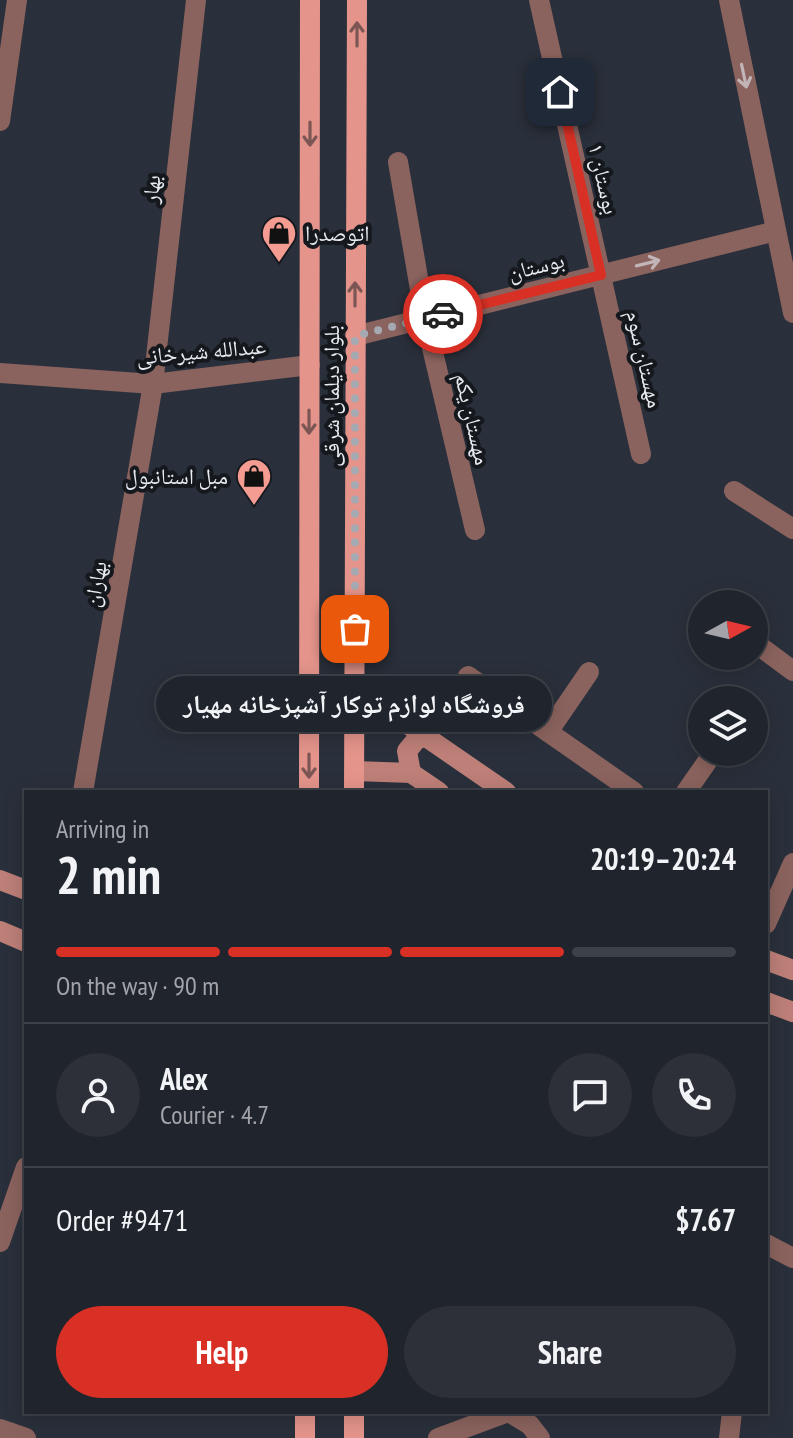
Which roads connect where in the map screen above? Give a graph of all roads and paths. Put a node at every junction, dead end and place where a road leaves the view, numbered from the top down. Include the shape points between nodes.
1 (17, 0) edge
2 (196, 0) edge
3 (310, 0) edge
4 (357, 0) edge
5 (539, 0) edge
6 (729, 0) edge
7 (0, 121) edge
8 (398, 162) dead end
9 (776, 231) junction
10 (601, 275) junction
11 (793, 313) edge
12 (425, 318) junction
13 (355, 336) junction
14 (310, 365) junction
15 (0, 373) edge
16 (153, 384) junction
17 (641, 454) dead end
18 (734, 491) dead end
19 (793, 529) edge
20 (475, 530) dead end
21 (768, 652) edge
22 (793, 671) edge
23 (589, 672) dead end
24 (468, 676) dead end
25 (355, 688) junction
26 (548, 732) junction
27 (427, 737) junction
28 (704, 766) edge
29 (355, 771) junction
30 (411, 773) junction
31 (83, 790) edge
32 (309, 790) edge
33 (354, 790) edge
34 (436, 790) edge
35 (503, 790) edge
36 (631, 790) edge
37 (687, 790) edge
38 (793, 863) edge
39 (0, 880) edge
40 (773, 888) edge
41 (24, 889) edge
42 (768, 914) edge
43 (0, 931) edge
44 (24, 941) edge
45 (768, 961) edge
46 (793, 970) edge
47 (768, 1003) edge
48 (793, 1012) edge
49 (24, 1172) edge
50 (1, 1233) edge
51 (768, 1245) edge
52 (793, 1258) edge
53 (305, 1414) edge
54 (354, 1414) edge
55 (504, 1414) edge
56 (512, 1414) edge
57 (732, 1414) edge
58 (0, 1429) edge
59 (26, 1438) edge
60 (305, 1438) edge
61 (354, 1438) edge
62 (438, 1438) edge
63 (540, 1438) edge
64 (729, 1438) edge

1 - 7 street
2 - 16 street, بهار
3 -> 14 main road, بلوار دیلمان شرقی
13 -> 4 main road, بلوار دیلمان شرقی
5 - 10 street, بوستان ۱
6 -> 9 street
8 - 12 street, مهستان یکم
10 -> 9 street, بوستان
9 - 11 street
10 - 12 street, بوستان
10 - 17 street, مهستان سوم
12 - 13 street, بوستان
12 - 20 street, مهستان یکم
13 - 25 main road, بلوار دیلمان شرقی
14 - 16 street, عبدالله شیرخانی
14 -> 32 main road, بلوار دیلمان شرقی
15 - 16 street, عبدالله شیرخانی
16 - 31 street, بهاران
18 - 19 street
21 - 22 street
23 - 26 street
24 - 26 street
25 - 27 main road
25 - 29 main road, بلوار دیلمان شرقی
26 - 36 street
27 - 30 main road via 417,739 407,751
27 - 35 main road
28 - 37 street
29 - 30 main road
29 - 33 main road, بلوار دیلمان شرقی
30 - 34 main road
38 - 40 street
39 - 41 main road
40 - 42 street
43 - 44 main road
45 - 46 main road
47 - 48 main road
49 - 50 street
51 - 52 street
53 - 60 main road
54 - 61 main road
55 - 62 street
56 - 63 street
57 - 64 street
58 - 59 street

